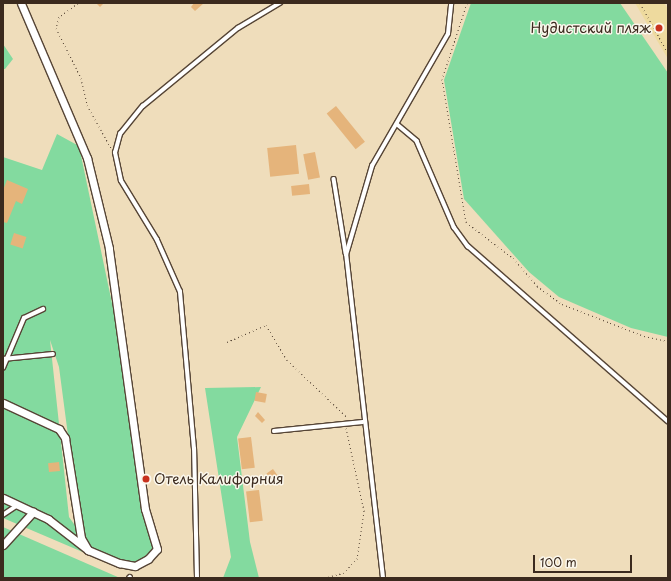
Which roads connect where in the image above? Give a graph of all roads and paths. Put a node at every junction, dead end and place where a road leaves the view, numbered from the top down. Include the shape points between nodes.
1 (21, 3) edge
2 (78, 3) edge
3 (280, 3) edge
4 (451, 3) edge
5 (467, 3) edge
6 (640, 3) edge
7 (668, 53) edge
8 (396, 124) junction
9 (115, 153) junction
10 (334, 179) dead end
11 (346, 255) junction
12 (43, 309) dead end
13 (668, 341) edge
14 (227, 342) dead end
15 (53, 354) dead end
16 (5, 360) edge
17 (3, 368) edge
18 (3, 403) edge
19 (668, 421) edge
20 (363, 422) junction
21 (352, 423) junction
22 (345, 424) junction
23 (274, 432) dead end
24 (3, 498) edge
25 (18, 505) junction
26 (33, 512) junction
27 (3, 515) edge
28 (3, 545) edge
29 (88, 550) junction
30 (198, 578) edge
31 (324, 578) edge
32 (382, 578) edge

1 - 29 street via 87,158 108,248 142,487 157,549 135,566 119,563
2 - 9 path via 59,17 56,28 81,78 86,105
3 - 9 lane via 238,28 143,106 120,134
4 - 8 lane via 448,34
5 - 13 path via 442,79 466,222 513,258 537,286 562,304 644,336
6 - 7 path
8 - 11 lane via 372,166
8 - 19 lane via 417,141 454,227 468,246
9 - 30 lane via 121,181 164,253 180,292 194,449
10 - 11 lane
11 - 20 lane
12 - 16 lane via 24,318
14 - 21 path via 266,325 287,360
15 - 16 lane
16 - 17 lane
18 - 29 street via 59,429 65,438 81,538
20 - 21 lane
20 - 32 lane
21 - 22 lane
22 - 23 lane
22 - 31 path via 364,511 357,559 343,573
24 - 25 street
25 - 26 street
25 - 27 lane
26 - 28 street
26 - 29 street

